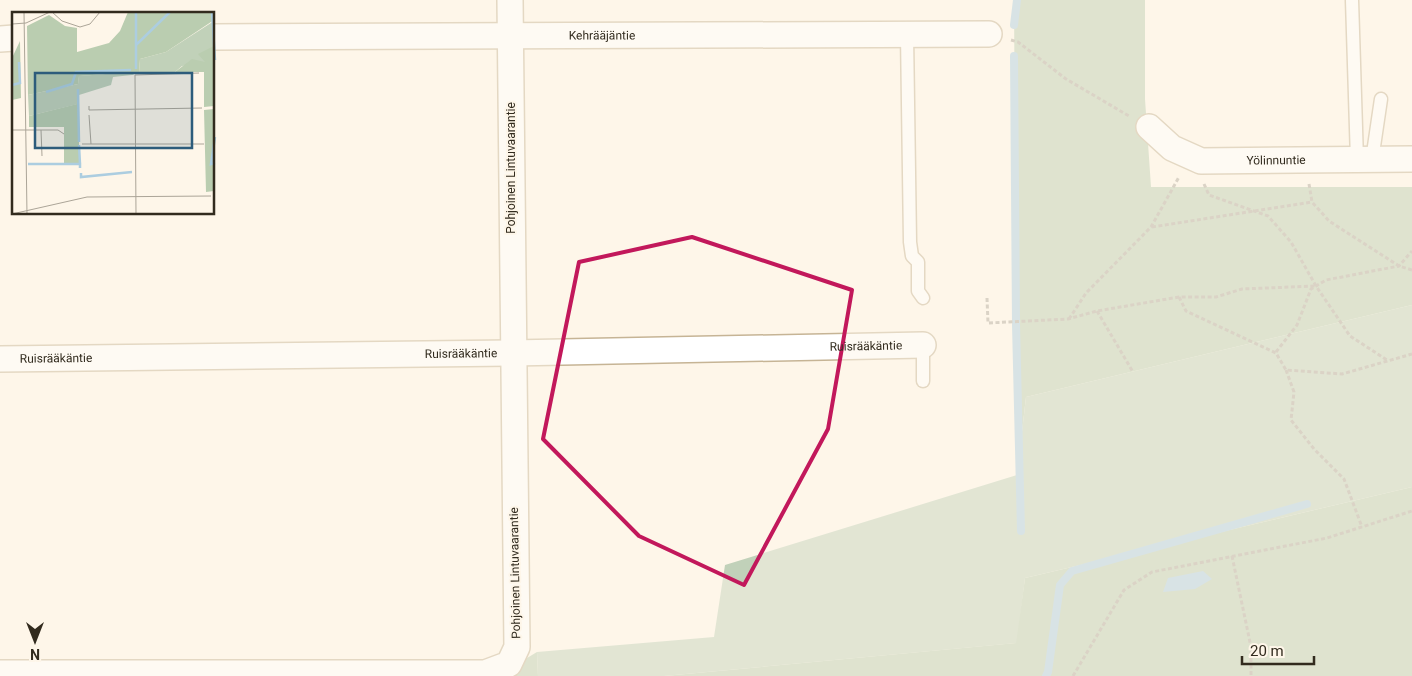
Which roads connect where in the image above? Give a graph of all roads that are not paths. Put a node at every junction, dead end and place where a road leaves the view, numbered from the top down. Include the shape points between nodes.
1 (510, 0) edge
2 (1352, 0) edge
3 (906, 34) junction
4 (989, 34) road end
5 (510, 35) junction
6 (215, 37) edge
7 (1381, 99) dead end
8 (1149, 127) road end
9 (1365, 160) junction
10 (1412, 160) edge
11 (923, 298) dead end
12 (923, 345) joint
13 (512, 353) junction
14 (0, 359) edge
15 (923, 381) dead end
16 (0, 673) edge

1 - 5 street, Pohjoinen Lintuvaarantie
2 - 9 lane
3 - 4 street, Kehrääjäntie
3 - 5 street, Kehrääjäntie
3 - 11 lane via 910,242 912,256 918,262 918,291
5 - 6 street, Kehrääjäntie
5 - 13 street, Pohjoinen Lintuvaarantie
7 - 9 lane
8 - 9 street, Yölinnuntie via 1172,148 1201,161
9 - 10 street, Yölinnuntie
12 - 13 street, Ruisrääkäntie
12 - 15 lane
13 - 14 street, Ruisrääkäntie
13 - 16 street, Pohjoinen Lintuvaarantie via 516,647 509,664 485,673

